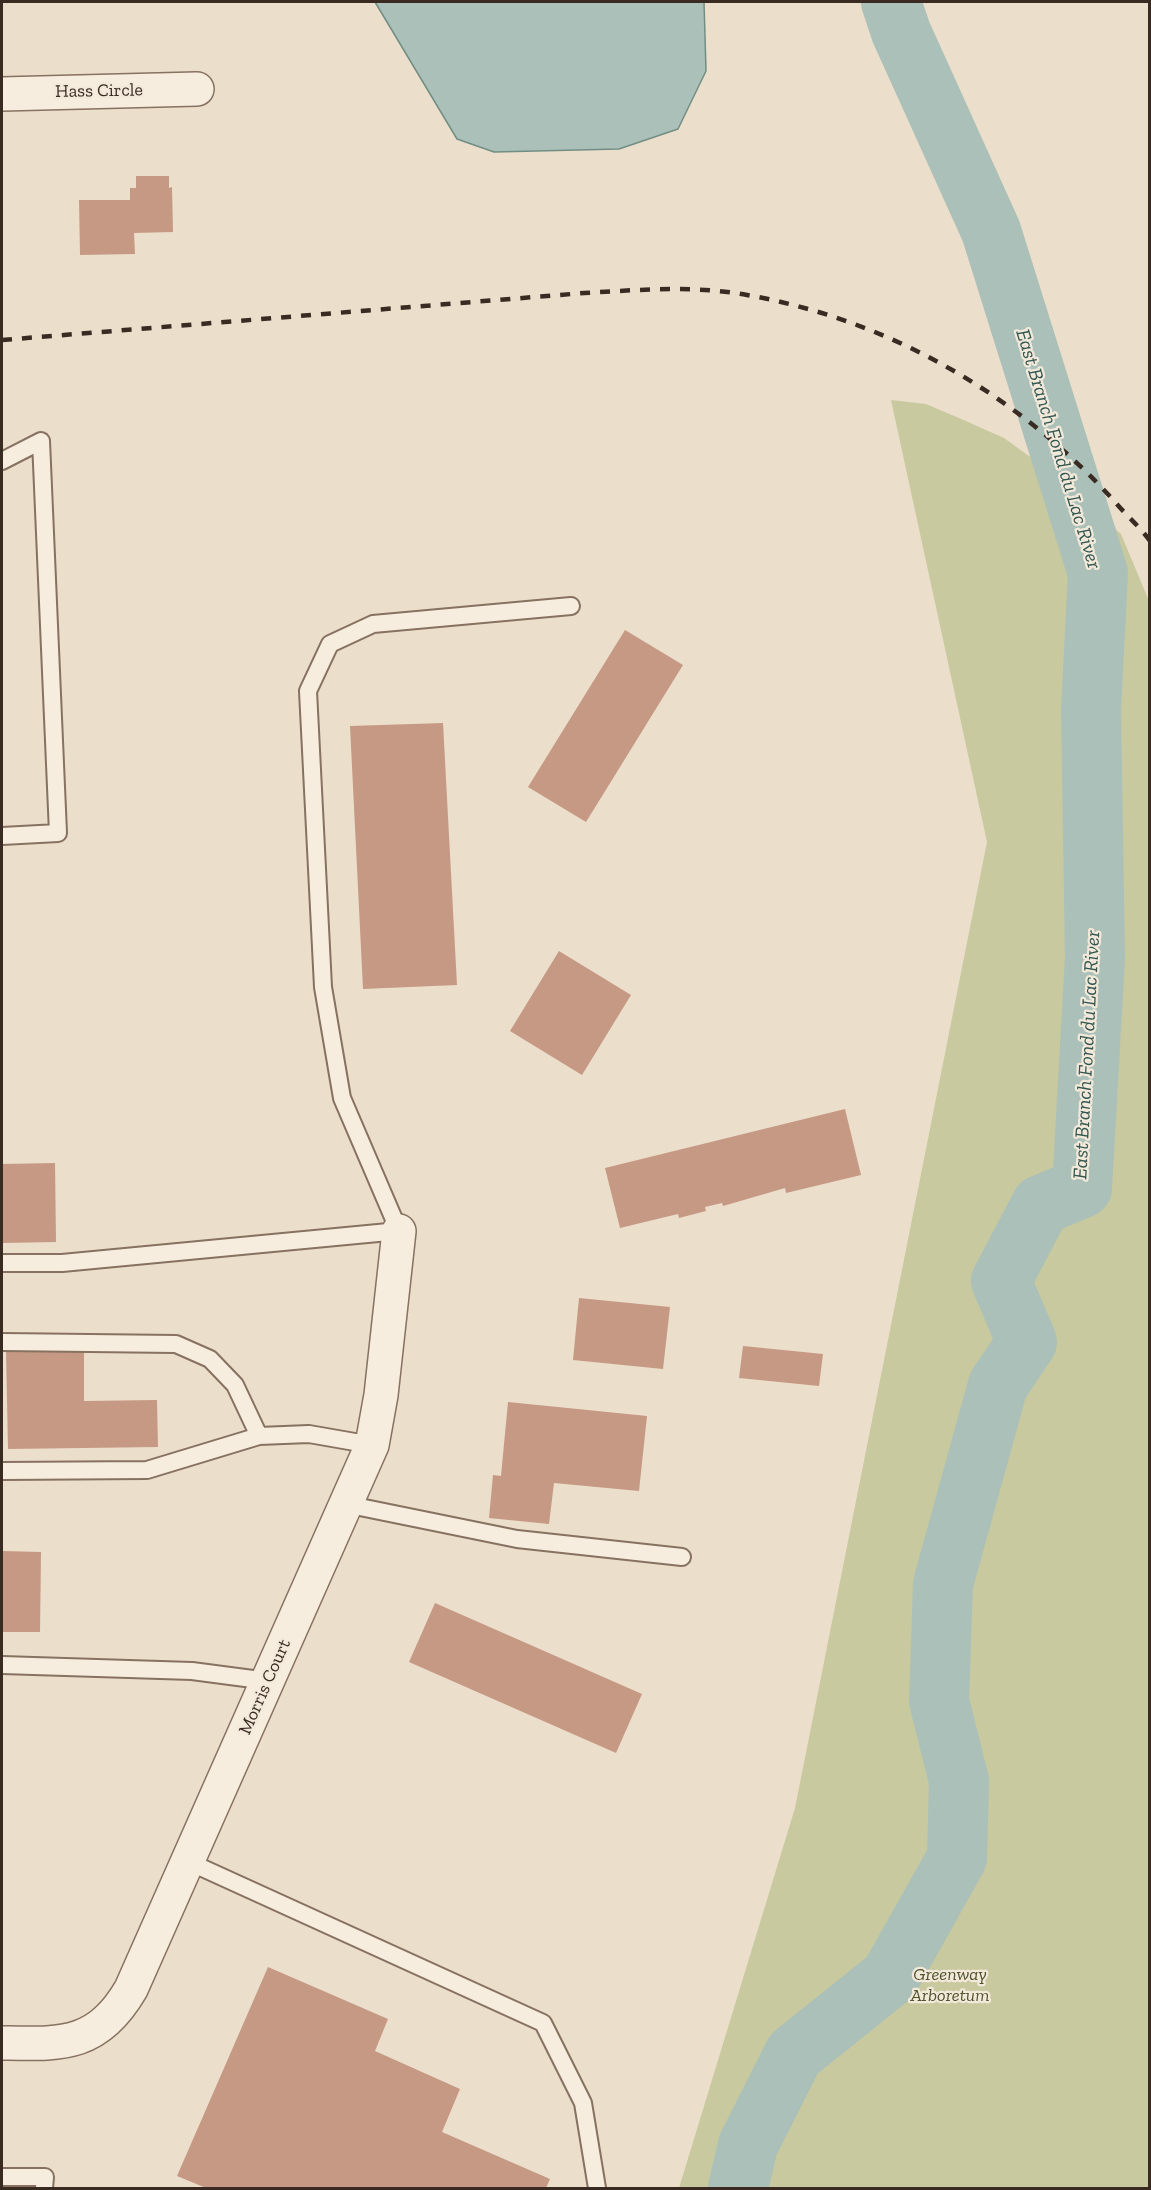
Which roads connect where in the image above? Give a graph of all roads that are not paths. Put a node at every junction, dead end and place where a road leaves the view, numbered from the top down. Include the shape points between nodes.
1 (197, 89) dead end
2 (2, 94) edge
3 (2, 461) edge
4 (571, 606) dead end
5 (2, 836) edge
6 (399, 1231) junction
7 (2, 1263) edge
8 (2, 1342) edge
9 (260, 1436) junction
10 (372, 1445) junction
11 (2, 1471) edge
12 (345, 1504) junction
13 (682, 1557) dead end
14 (2, 1665) edge
15 (268, 1681) junction
16 (187, 1861) junction
17 (2, 2043) edge
18 (2, 2176) edge
19 (44, 2188) edge
20 (597, 2188) edge

1 - 2 street, Hass Circle
3 - 5 lane via 41,441 58,833
4 - 6 lane via 373,624 330,644 308,691 323,987 342,1098
6 - 7 lane via 62,1263
6 - 10 street, Morris Court
8 - 9 lane via 176,1344 210,1359 234,1385
9 - 10 lane via 309,1434
9 - 11 lane via 147,1470
10 - 12 street, Morris Court
12 - 13 lane via 517,1539
12 - 15 street, Morris Court
14 - 15 lane via 192,1671
15 - 16 street, Morris Court
16 - 17 street, Morris Court via 131,1989 111,2018 69,2041
16 - 20 lane via 543,2023 584,2103
18 - 19 lane via 45,2177

